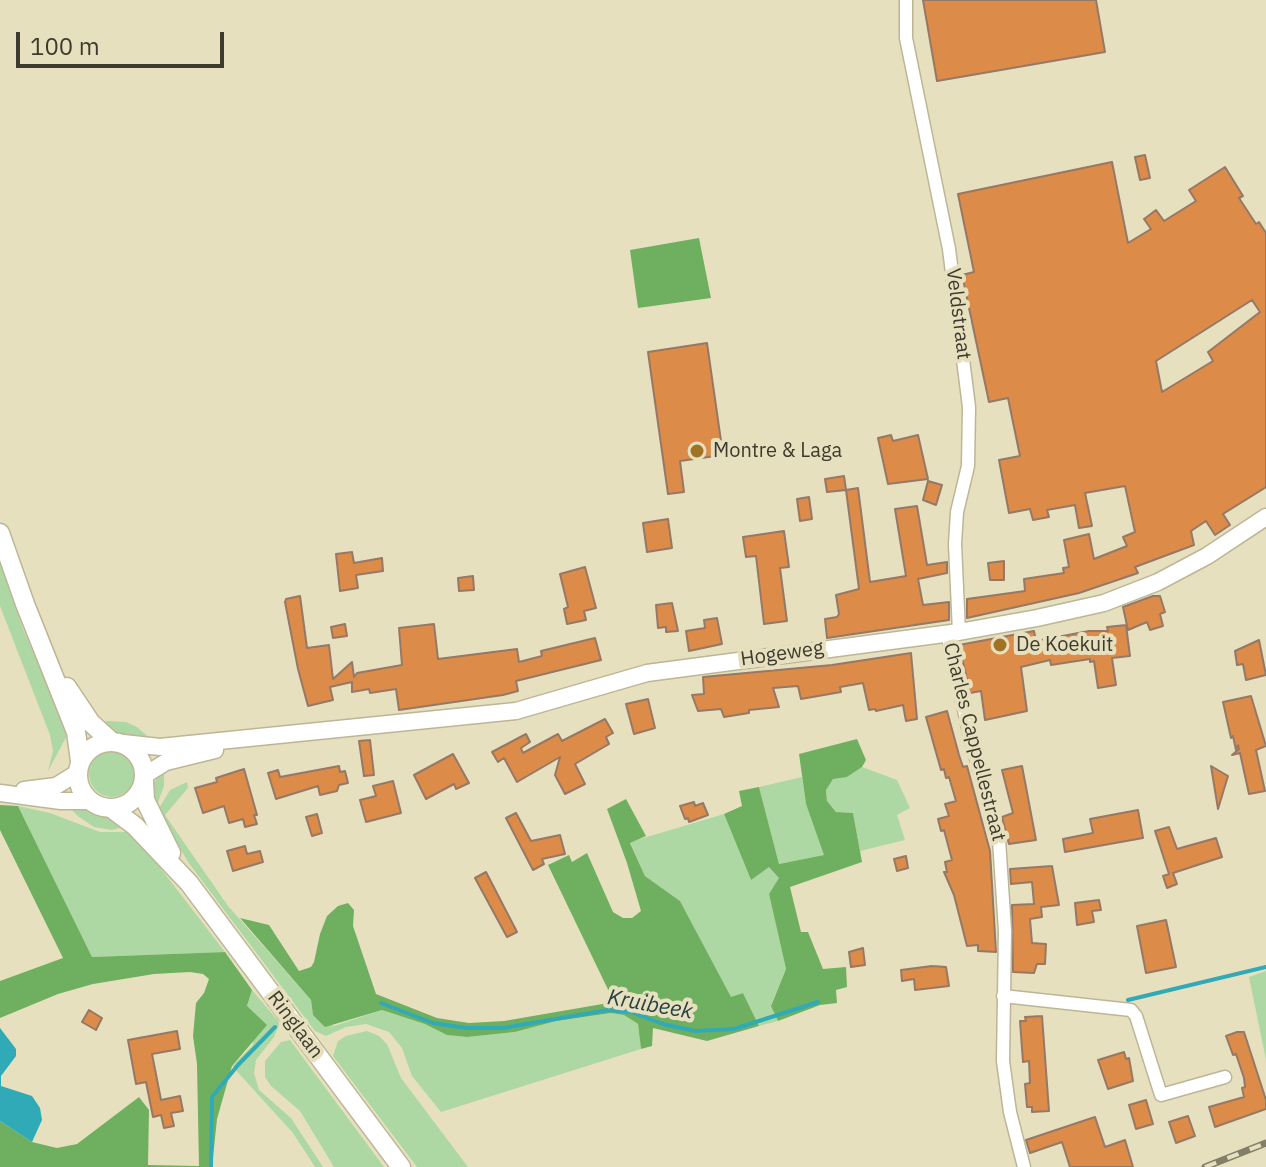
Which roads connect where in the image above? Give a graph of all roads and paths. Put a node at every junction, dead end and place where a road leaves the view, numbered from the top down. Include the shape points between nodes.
1 (906, 0) edge
2 (1266, 517) edge
3 (0, 533) edge
4 (953, 632) junction
5 (45, 655) junction
6 (279, 735) junction
7 (117, 742) junction
8 (79, 767) junction
9 (144, 778) junction
10 (1, 793) edge
11 (89, 801) junction
12 (111, 808) junction
13 (189, 883) junction
14 (1003, 996) junction
15 (1225, 1077) dead end
16 (401, 1167) edge
17 (1024, 1167) edge

1 - 4 street, Veldstraat via 906,38 949,249 969,407 968,466 957,512
2 - 4 street, Hogeweg via 1207,556 1104,603
3 - 5 main road, Ringlaan
4 - 6 street, Hogeweg via 647,673 516,711
4 - 14 street, Charles Cappellestraat via 970,737 999,840
5 - 7 main road, Ringlaan via 91,723
5 - 8 main road, Ringlaan via 76,732
6 - 7 street, Hogeweg via 160,747
6 - 9 street, Hogeweg via 166,762
7 - 8 main road via 98,743
7 - 9 main road, Ringlaan via 139,756
8 - 10 street via 56,786
8 - 11 main road, Ringlaan via 82,793
9 - 12 main road via 138,795
9 - 13 main road, Ringlaan via 145,800
10 - 11 street
11 - 12 main road, Ringlaan
12 - 13 main road, Ringlaan via 145,835
13 - 16 main road, Ringlaan
14 - 15 street via 1131,1010 1161,1095
14 - 17 street, Charles Cappellestraat via 1005,1081

